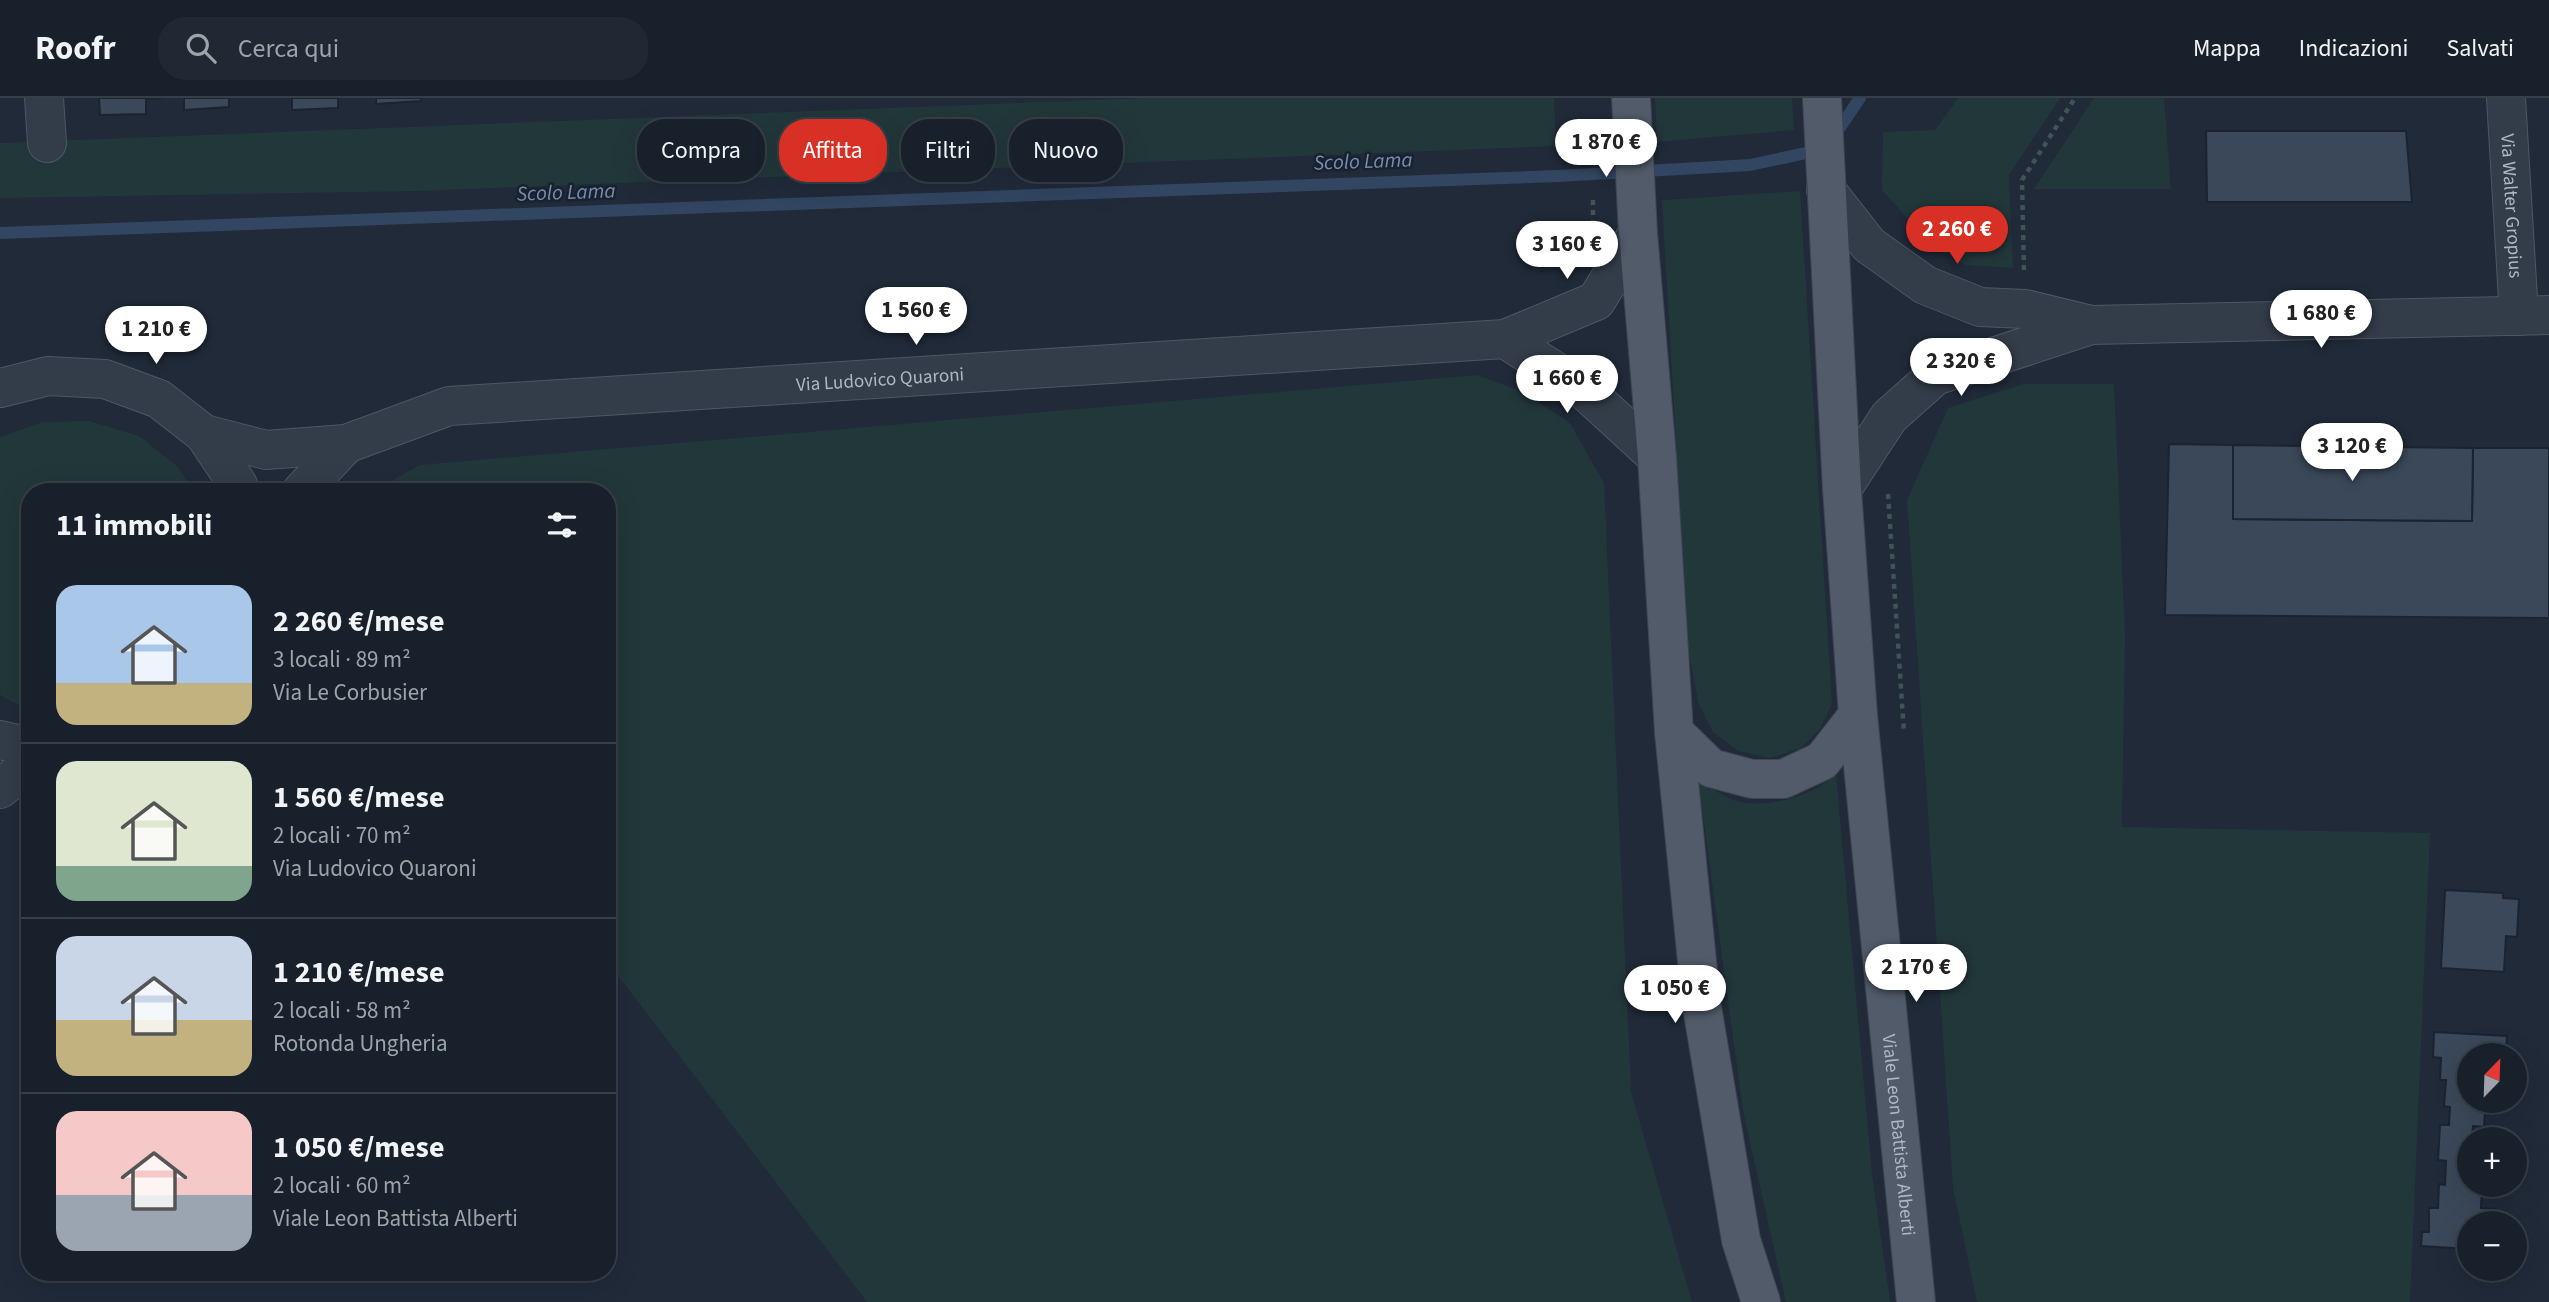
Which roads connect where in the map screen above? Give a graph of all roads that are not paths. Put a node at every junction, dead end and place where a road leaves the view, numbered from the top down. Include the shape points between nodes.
1 (44, 98) edge
2 (1822, 98) edge
3 (2506, 98) edge
4 (1632, 110) edge
5 (47, 143) dead end
6 (1826, 190) junction
7 (1638, 233) junction
8 (2534, 316) edge
9 (2091, 325) junction
10 (1504, 339) junction
11 (0, 388) edge
12 (204, 434) junction
13 (346, 444) junction
14 (1657, 457) junction
15 (237, 483) edge
16 (309, 483) edge
17 (1842, 489) junction
18 (1858, 715) junction
19 (1674, 732) junction
20 (0, 740) edge
21 (21, 745) edge
22 (21, 772) edge
23 (0, 789) edge
24 (1761, 1302) edge
25 (1916, 1302) edge

1 - 5 street
2 - 6 main road
3 - 8 street, Via Walter Gropius
4 - 7 main road
6 - 9 street via 1869,245 1925,285 1980,307 2025,309
6 - 17 main road, Viale Leon Battista Alberti
7 - 10 street, Via Ludovico Quaroni via 1596,301
7 - 14 main road
8 - 9 street
9 - 17 street via 1935,376 1889,417
10 - 13 street, Via Ludovico Quaroni via 449,406
10 - 14 street via 1583,389
11 - 12 street via 48,376 105,379 159,399
12 - 13 street, Via Ludovico Quaroni via 266,450
12 - 15 street
13 - 16 street, Via Ludovico Quaroni
14 - 19 main road
17 - 18 main road, Viale Leon Battista Alberti
18 - 19 main road via 1822,761 1783,779 1752,779 1711,768
18 - 25 main road, Viale Leon Battista Alberti
19 - 24 main road via 1701,1001 1741,1240
20 - 21 street
22 - 23 street

